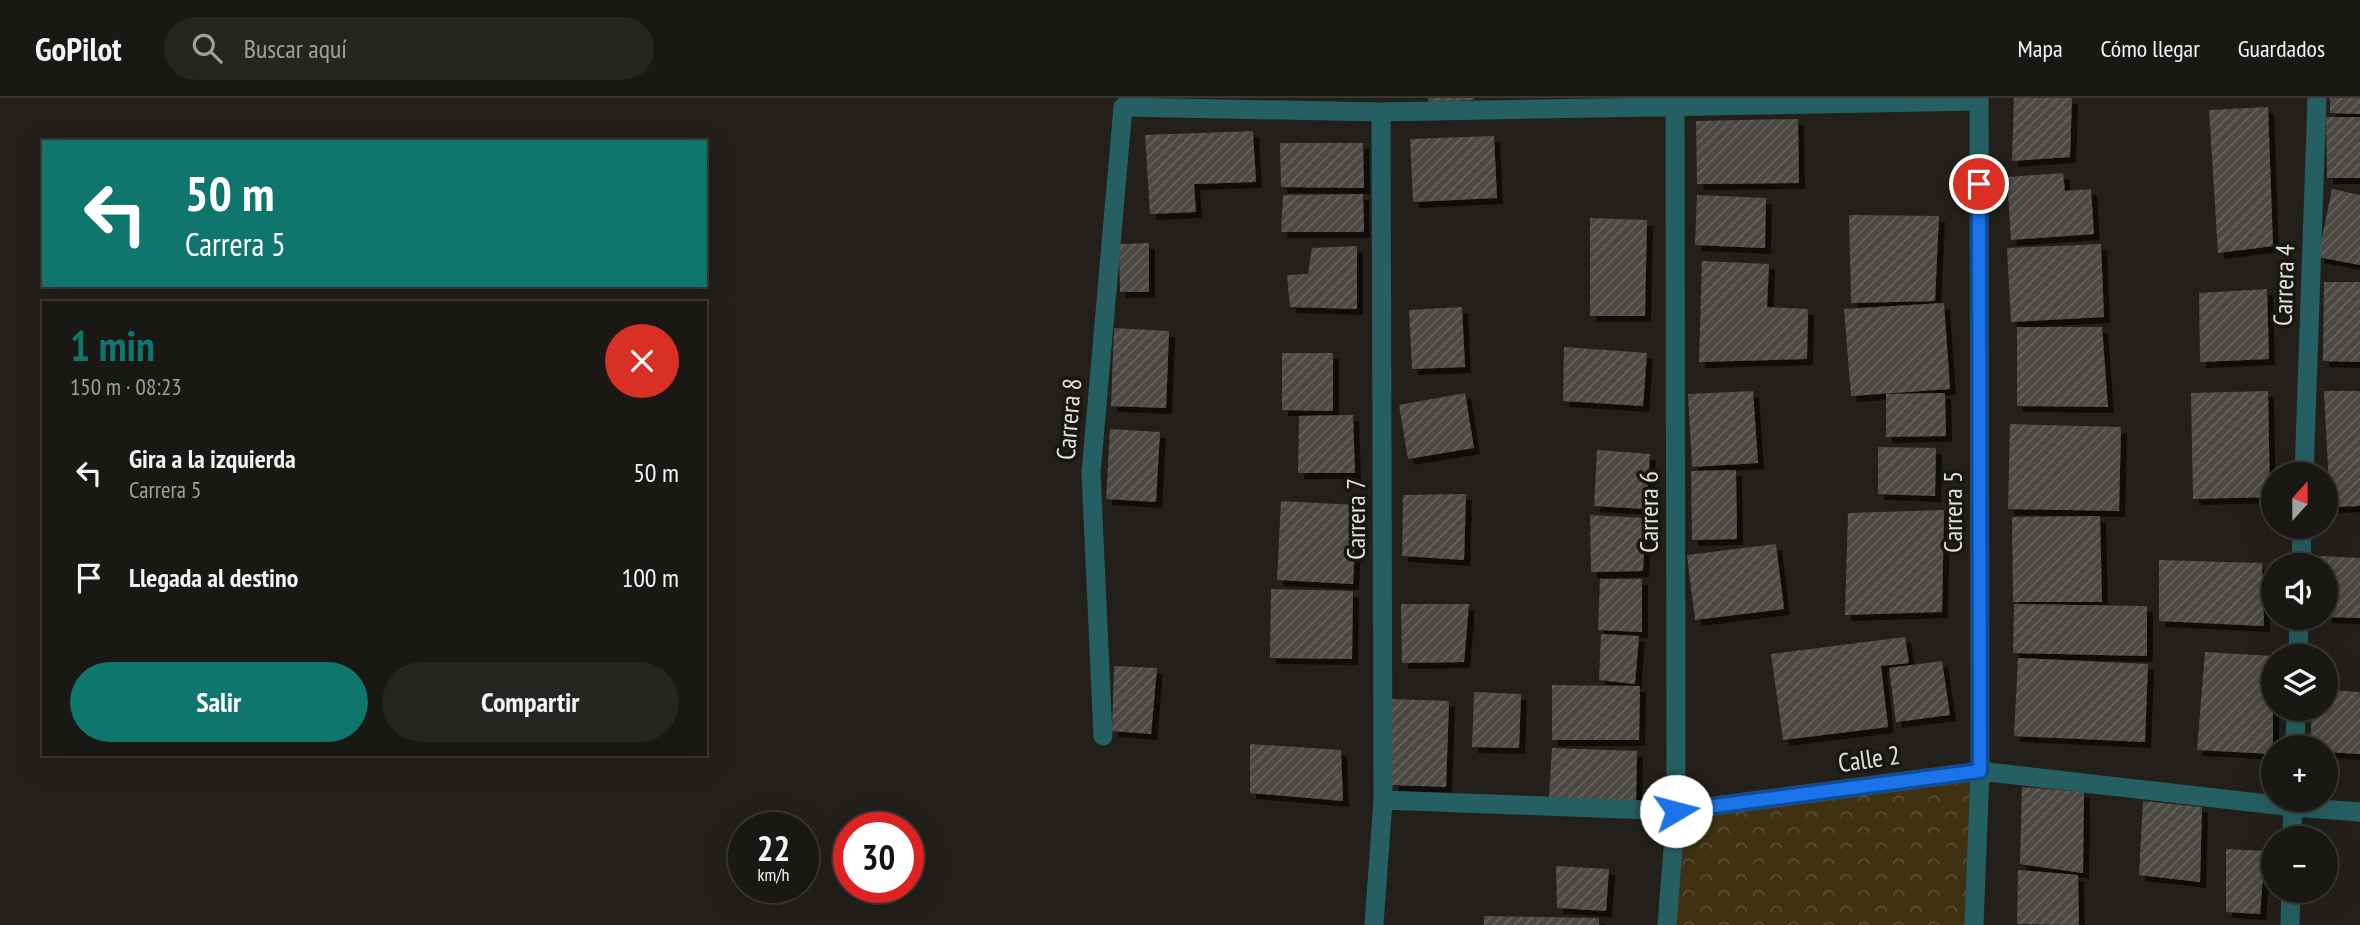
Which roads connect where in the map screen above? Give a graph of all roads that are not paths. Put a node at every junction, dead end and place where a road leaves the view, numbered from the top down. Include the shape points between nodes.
1 (2317, 98) edge
2 (1979, 99) edge
3 (1675, 102) edge
4 (1381, 112) junction
5 (2304, 462) edge
6 (1103, 736) dead end
7 (1980, 771) junction
8 (1383, 800) junction
9 (2261, 801) edge
10 (2338, 809) edge
11 (1676, 811) junction
12 (2360, 812) edge
13 (2291, 903) edge
14 (1374, 925) edge
15 (1667, 925) edge
16 (1974, 925) edge
17 (2290, 925) edge

1 - 5 street, Carrera 4
2 - 3 street
2 - 7 street, Carrera 5
3 - 4 street
3 - 11 street, Carrera 6
4 - 6 street, Carrera 8 via 1123,107 1091,473
4 - 8 street, Carrera 7
7 - 9 street, Calle 2
7 - 11 street, Calle 2
7 - 16 street, Carrera 5
8 - 11 street, Calle 2
8 - 14 street, Carrera 7
10 - 12 street, Calle 2
11 - 15 street, Carrera 6
13 - 17 street

